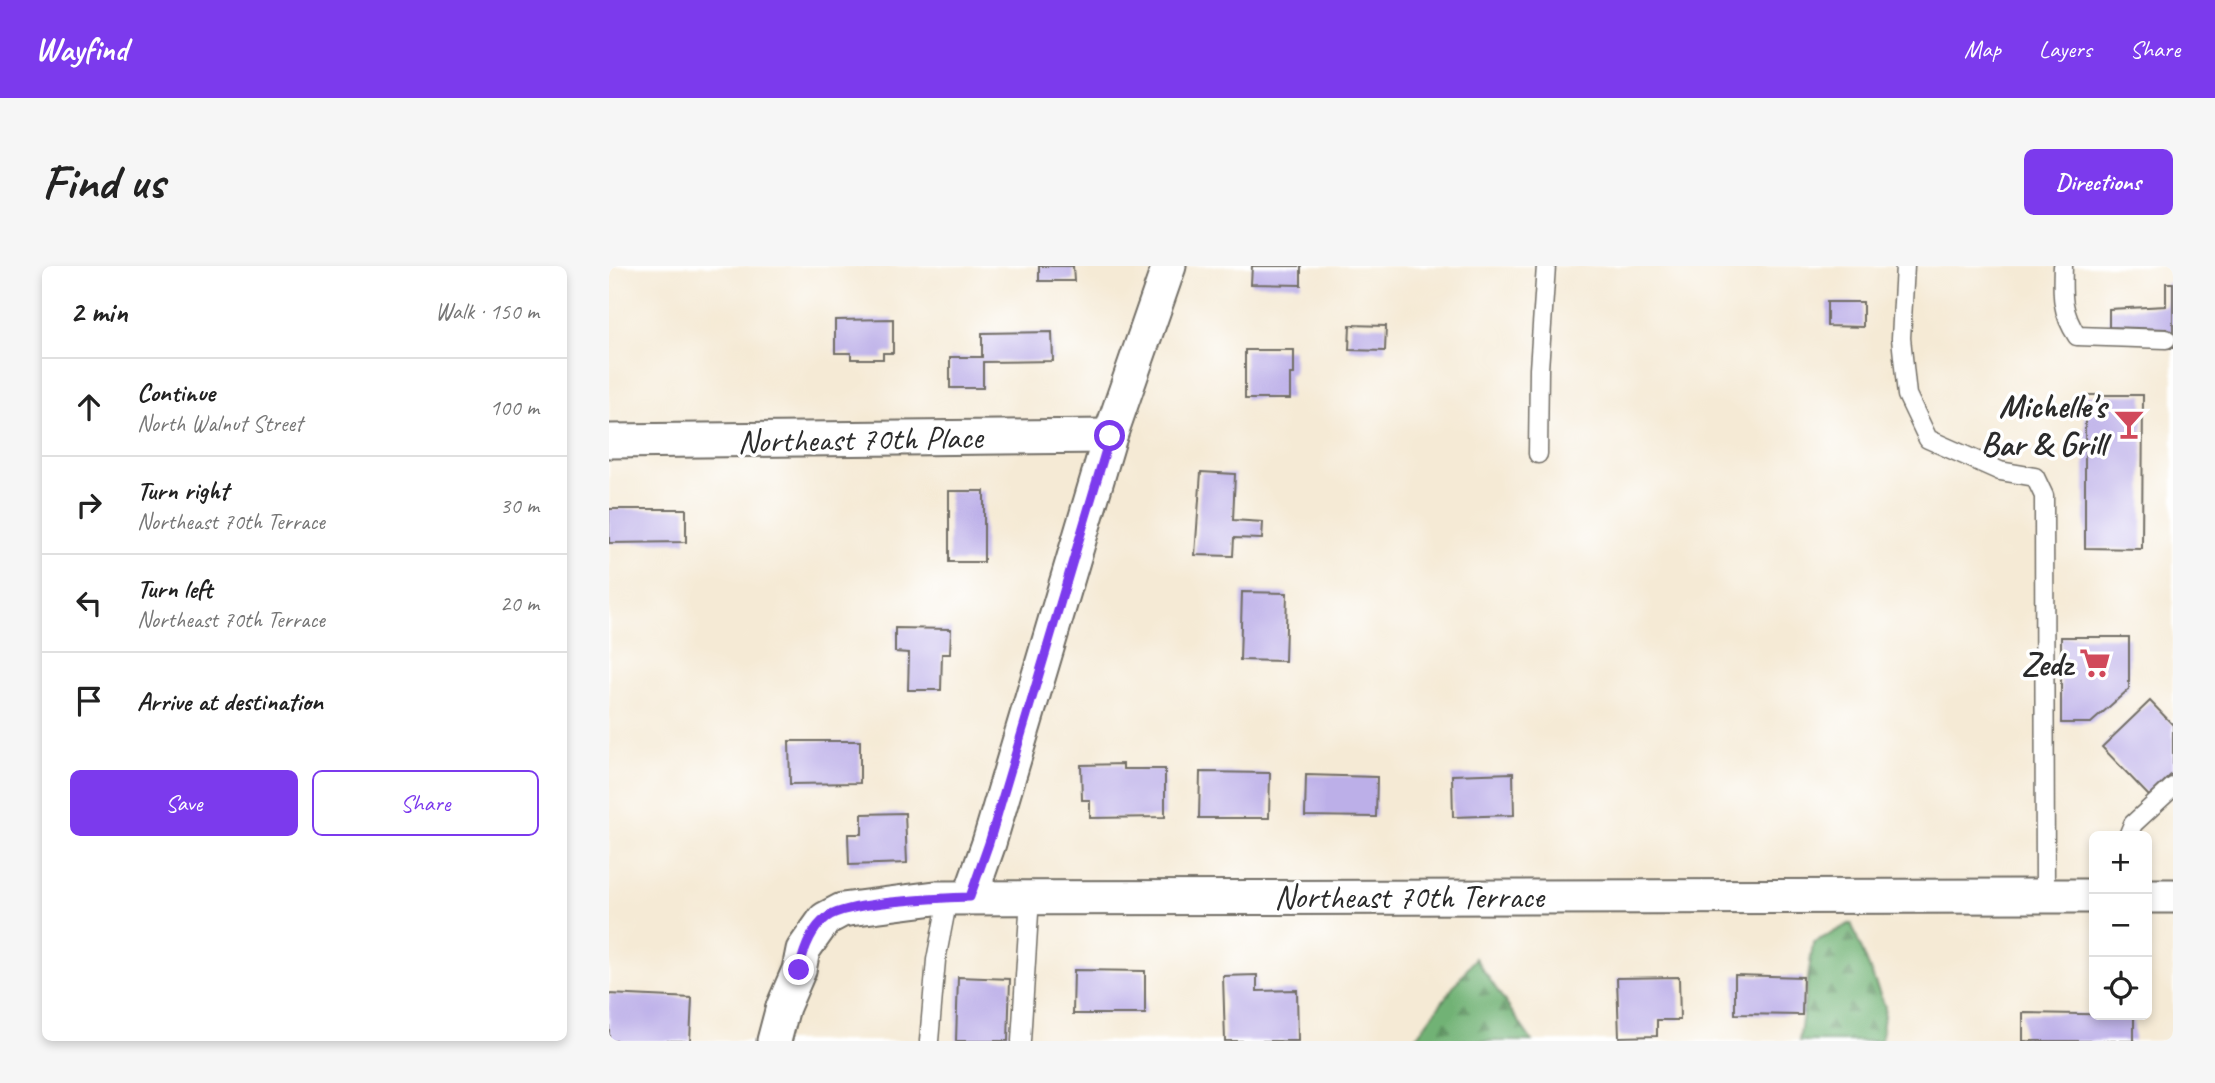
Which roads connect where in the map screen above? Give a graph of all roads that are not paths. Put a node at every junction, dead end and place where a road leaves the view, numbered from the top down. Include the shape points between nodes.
1 (1169, 266) edge
2 (1546, 266) edge
3 (1905, 266) edge
4 (2063, 266) edge
5 (2166, 339) dead end
6 (1110, 436) junction
7 (609, 441) edge
8 (1538, 454) dead end
9 (2173, 787) edge
10 (2130, 831) edge
11 (2045, 895) junction
12 (2089, 896) edge
13 (2152, 896) edge
14 (2173, 896) edge
15 (959, 897) junction
16 (1030, 897) junction
17 (774, 1041) edge
18 (929, 1041) edge
19 (1021, 1041) edge

1 - 6 street
2 - 8 lane
3 - 11 lane via 1901,338 1907,395 1928,439 2000,471 2035,478 2044,496
4 - 5 lane via 2062,298 2067,322 2077,336
6 - 7 street, Northeast 70th Place
6 - 15 street via 989,843
9 - 10 lane
11 - 12 street, Northeast 70th Terrace
11 - 16 street, Northeast 70th Terrace
13 - 14 street
15 - 16 street, Northeast 70th Terrace
15 - 17 street, Northeast 70th Terrace via 842,910 825,919 803,950
15 - 18 lane via 936,960
16 - 19 lane

